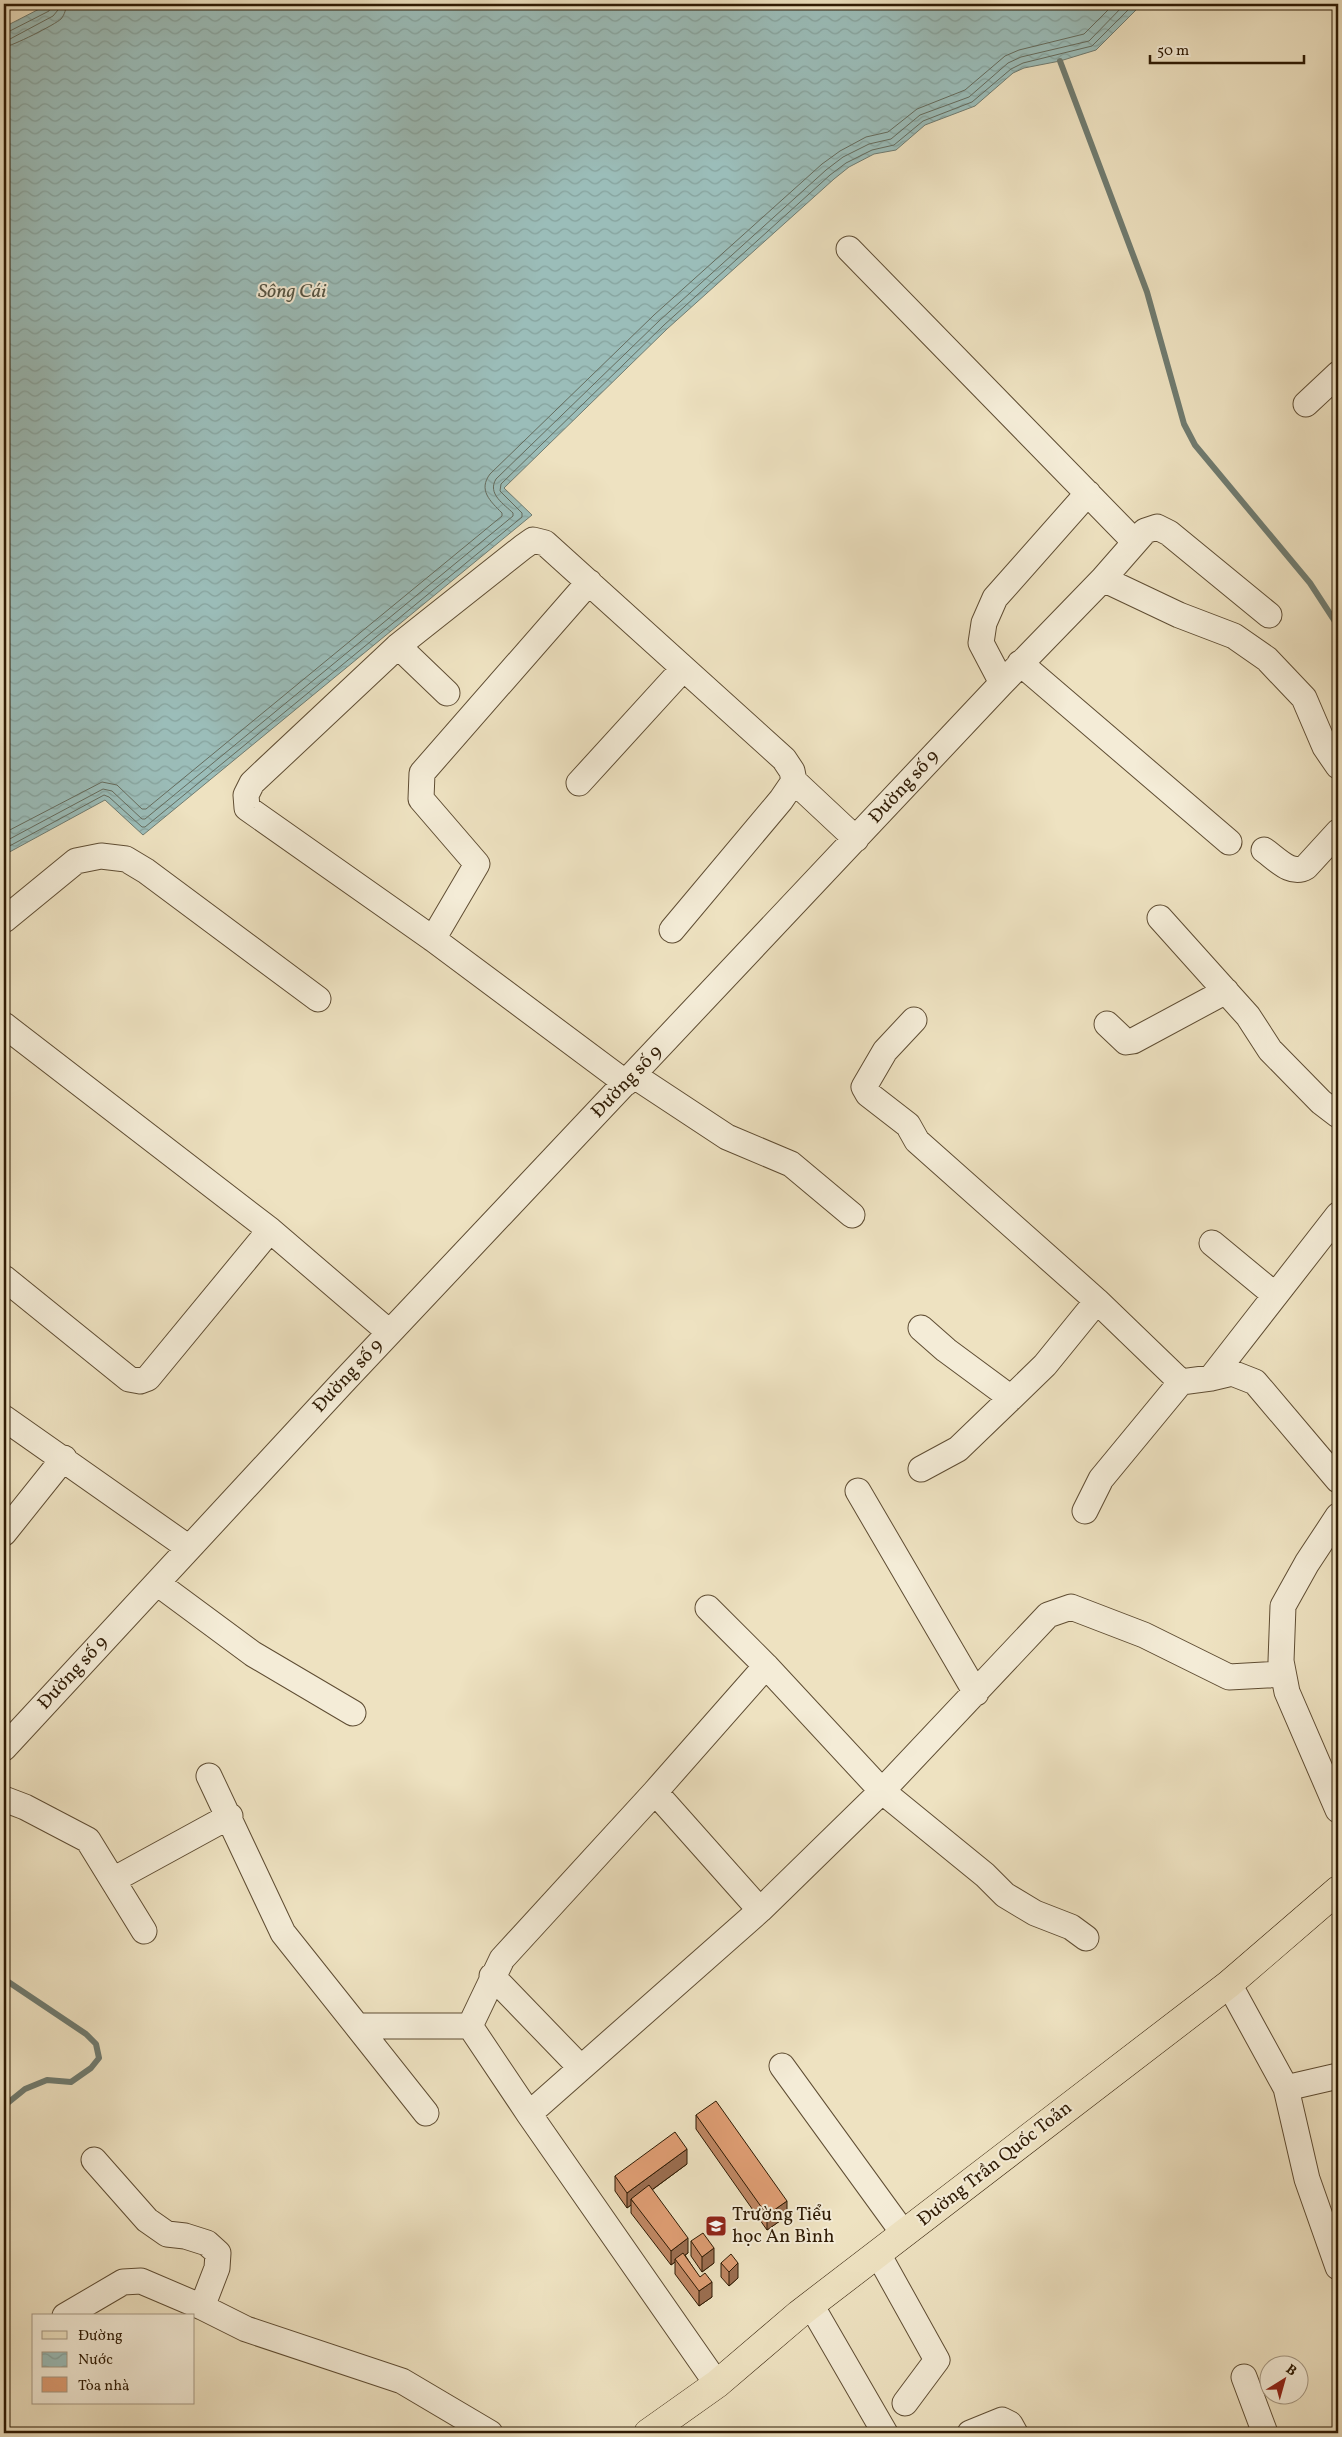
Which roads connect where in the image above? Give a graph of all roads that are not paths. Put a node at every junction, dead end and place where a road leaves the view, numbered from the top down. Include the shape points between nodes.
1 (849, 249) dead end
2 (1338, 374) edge
3 (1306, 404) dead end
4 (1088, 493) junction
5 (1135, 542) junction
6 (1102, 579) junction
7 (589, 582) junction
8 (1269, 615) dead end
9 (398, 646) junction
10 (1020, 664) junction
11 (683, 669) junction
12 (1002, 683) junction
13 (447, 693) dead end
14 (1337, 760) edge
15 (794, 781) junction
16 (579, 783) dead end
17 (1338, 832) edge
18 (856, 839) junction
19 (1229, 842) dead end
20 (1264, 850) dead end
21 (1160, 918) dead end
22 (4, 920) edge
23 (672, 930) dead end
24 (432, 939) junction
25 (1226, 991) junction
26 (318, 999) dead end
27 (914, 1020) dead end
28 (1106, 1024) dead end
29 (4, 1025) edge
30 (629, 1079) junction
31 (1338, 1115) edge
32 (852, 1214) dead end
33 (1338, 1216) edge
34 (270, 1230) junction
35 (1212, 1243) dead end
36 (4, 1278) edge
37 (1275, 1295) junction
38 (1097, 1301) junction
39 (921, 1328) dead end
40 (390, 1332) junction
41 (1211, 1378) junction
42 (1181, 1382) junction
43 (1011, 1398) junction
44 (4, 1418) edge
45 (64, 1458) junction
46 (921, 1469) dead end
47 (1338, 1480) edge
48 (858, 1491) dead end
49 (1085, 1511) dead end
50 (1338, 1516) edge
51 (4, 1533) edge
52 (189, 1548) junction
53 (157, 1582) junction
54 (708, 1608) dead end
55 (766, 1666) junction
56 (1283, 1674) junction
57 (976, 1693) junction
58 (353, 1713) dead end
59 (4, 1748) edge
60 (209, 1776) dead end
61 (882, 1791) junction
62 (655, 1792) junction
63 (4, 1799) edge
64 (1338, 1810) edge
65 (230, 1816) junction
66 (113, 1880) junction
67 (1338, 1890) edge
68 (760, 1910) junction
69 (144, 1931) dead end
70 (1086, 1938) dead end
71 (492, 1976) junction
72 (1229, 1984) junction
73 (357, 2026) junction
74 (470, 2026) junction
75 (782, 2066) dead end
76 (581, 2068) junction
77 (1338, 2076) edge
78 (1286, 2088) junction
79 (426, 2113) dead end
80 (529, 2114) junction
81 (94, 2160) dead end
82 (1332, 2228) edge
83 (904, 2234) junction
84 (878, 2254) junction
85 (1338, 2267) edge
86 (811, 2305) junction
87 (202, 2307) junction
88 (68, 2314) edge
89 (1244, 2377) dead end
90 (717, 2384) junction
91 (905, 2403) dead end
92 (490, 2433) edge
93 (648, 2433) edge
94 (885, 2433) edge
95 (970, 2433) edge
96 (1014, 2433) edge
97 (1265, 2433) edge

1 - 4 street
2 - 3 street
4 - 5 street
4 - 12 street via 996,598 984,623 981,643
5 - 6 street, Đường số 9
5 - 8 street, Đường số 9 via 1145,531 1158,527
6 - 10 street, Đường số 9
6 - 14 street via 1179,615 1234,636 1267,659 1304,698 1325,747
7 - 9 street via 545,543 533,540
7 - 11 street
7 - 24 street via 422,773 421,799 477,864
9 - 13 street
9 - 24 street via 252,784 246,795 247,808
10 - 12 street, Đường số 9
10 - 19 street
11 - 15 street via 784,759
11 - 16 street
12 - 18 street, Đường số 9
15 - 18 street
15 - 23 street
17 - 20 street via 1300,870 1293,871
18 - 30 street, Đường số 9
21 - 25 street
22 - 26 street via 76,861 101,856 126,859
24 - 30 street
25 - 28 street via 1133,1041 1126,1042
25 - 31 street via 1248,1016 1270,1050
27 - 38 street via 885,1051 864,1087 868,1094 908,1125 918,1140
29 - 34 street
30 - 32 street via 726,1137 791,1164
30 - 40 street, Đường số 9
33 - 37 street
34 - 36 street via 148,1378 140,1380 129,1379
34 - 40 street
35 - 37 street
37 - 41 street
38 - 42 street
38 - 43 street via 1045,1365
39 - 43 street
40 - 52 street, Đường số 9
41 - 42 street
41 - 47 street via 1232,1373 1255,1382
42 - 49 street via 1101,1479
43 - 46 street via 958,1449
44 - 45 street
45 - 51 street
45 - 52 street
48 - 57 street
50 - 56 street via 1283,1606
52 - 53 street, Đường số 9
53 - 58 street via 253,1654
53 - 59 street, Đường số 9
54 - 55 street
55 - 61 street
55 - 62 street
56 - 57 street via 1229,1677 1144,1635 1072,1607 1048,1615
56 - 64 street via 1286,1692
57 - 61 street
60 - 65 street
61 - 68 street
61 - 70 street via 1005,1895 1034,1912 1071,1927
62 - 68 street
62 - 71 street via 502,1959
63 - 66 street via 88,1840
65 - 66 street
65 - 73 street via 283,1933
66 - 69 street
67 - 72 main road, Đường Trần Quốc Toản
68 - 76 street
71 - 74 street
71 - 76 street
72 - 78 street
72 - 83 main road, Đường Trần Quốc Toản
73 - 74 street
73 - 79 street
74 - 80 street
75 - 83 street
76 - 80 street
77 - 78 street
78 - 82 street via 1307,2180
80 - 90 street
81 - 87 street via 147,2220 167,2234 207,2244 218,2253 217,2268
82 - 85 street
83 - 84 main road, Đường Trần Quốc Toản
84 - 86 main road, Đường Trần Quốc Toản
84 - 91 street via 937,2360
86 - 90 main road, Đường Trần Quốc Toản
86 - 94 street
87 - 88 street via 142,2281 132,2280
87 - 92 street via 246,2329 402,2381
89 - 97 street
90 - 93 main road, Đường Trần Quốc Toản
95 - 96 street via 1002,2420 1010,2424

